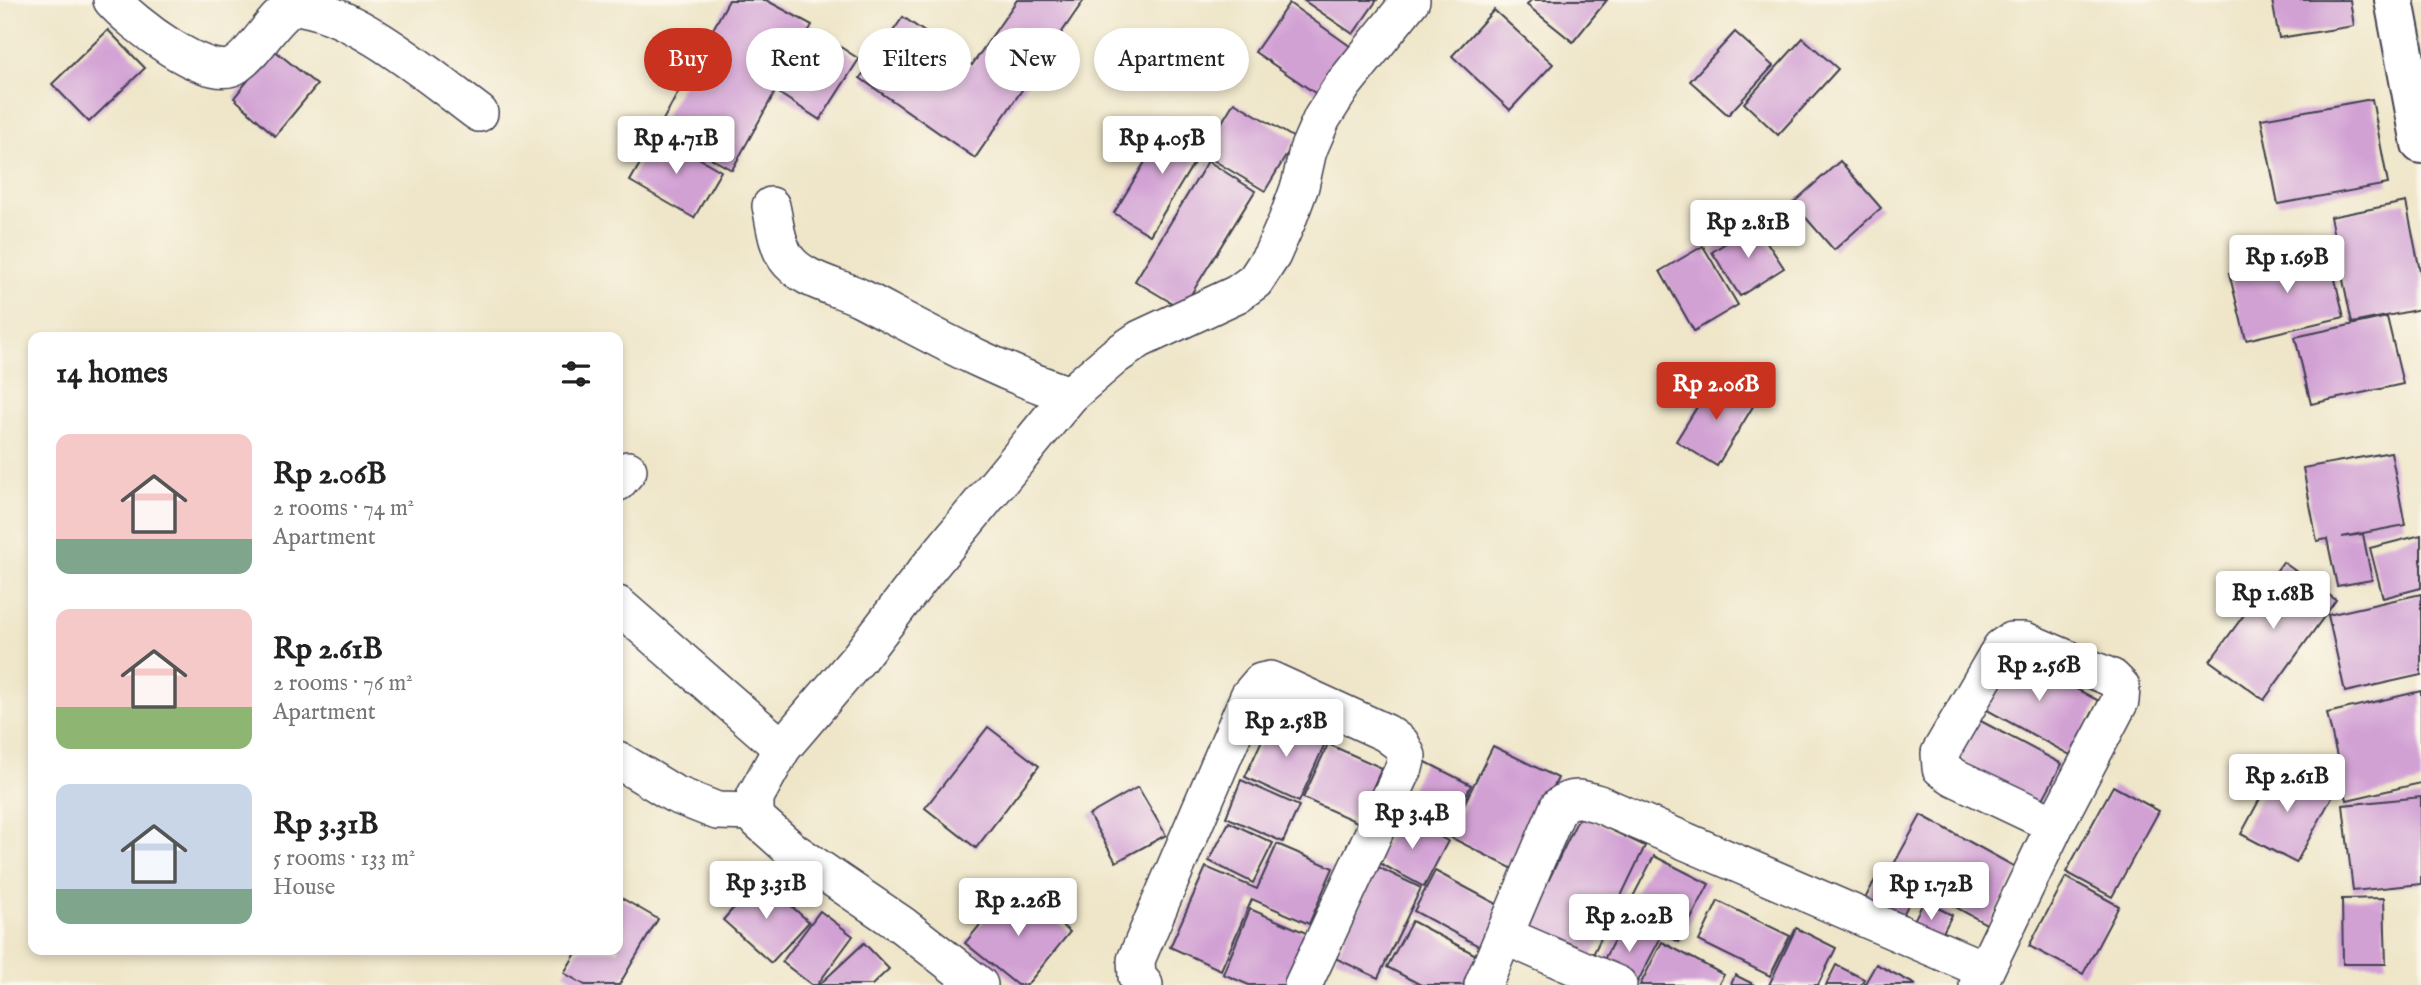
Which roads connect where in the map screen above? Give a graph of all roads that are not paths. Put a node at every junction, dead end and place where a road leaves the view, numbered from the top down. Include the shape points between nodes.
1 (112, 0) edge
2 (1411, 0) edge
3 (2394, 0) edge
4 (479, 113) dead end
5 (2421, 145) edge
6 (771, 206) dead end
7 (1070, 395) junction
8 (623, 609) edge
9 (782, 748) junction
10 (623, 763) edge
11 (754, 812) junction
12 (2055, 825) junction
13 (1505, 936) junction
14 (1982, 978) edge
15 (979, 985) edge
16 (1144, 985) edge
17 (1303, 985) edge
18 (1483, 985) edge
19 (1618, 985) edge

1 - 4 street via 188,59 224,69 236,65 281,13 293,6 313,9 388,46
2 - 7 street via 1322,118 1287,221 1255,281 1237,295 1140,339
3 - 5 street
6 - 7 street via 779,242 799,271 989,365
7 - 9 street
8 - 9 street
9 - 11 street via 755,797
10 - 11 street via 674,794 717,811
11 - 15 street via 793,851 902,925
12 - 12 street via 2120,701 2121,687 2112,678 2025,641 2011,641 2000,648 1940,753 1941,768
12 - 14 street
13 - 14 street via 1559,806 1580,798
13 - 18 street
13 - 19 street
16 - 17 street via 1137,977 1136,960 1249,696 1261,682 1270,680 1386,733 1408,756

